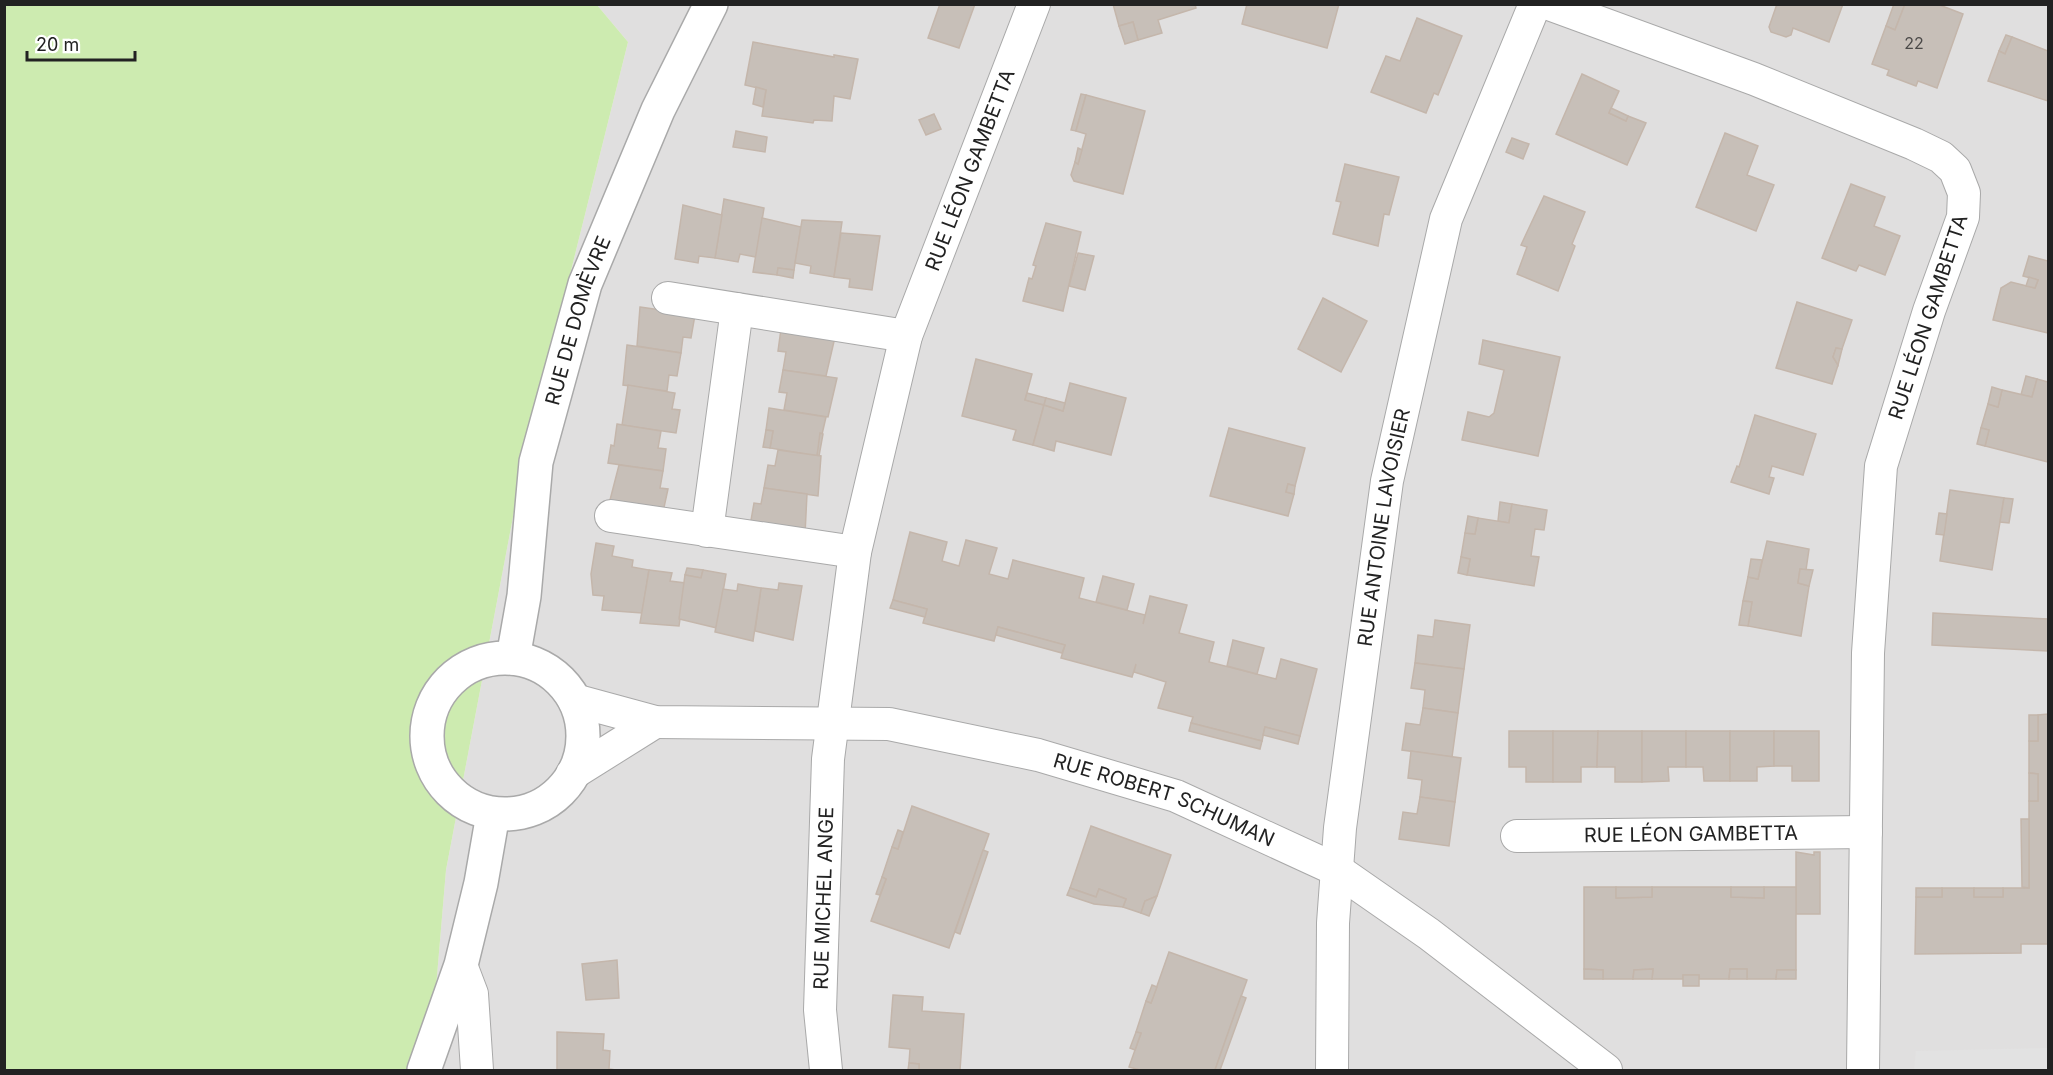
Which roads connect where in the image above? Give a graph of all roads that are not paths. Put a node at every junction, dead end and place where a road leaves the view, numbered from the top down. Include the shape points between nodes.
1 (711, 4) edge
2 (1034, 4) edge
3 (1535, 4) edge
4 (1549, 4) edge
5 (668, 298) dead end
6 (737, 309) junction
7 (906, 336) junction
8 (611, 516) dead end
9 (707, 531) junction
10 (855, 552) junction
11 (513, 658) junction
12 (574, 700) junction
13 (655, 722) junction
14 (832, 724) junction
15 (572, 774) junction
16 (493, 814) junction
17 (1866, 832) junction
18 (1517, 836) dead end
19 (1337, 870) junction
20 (461, 965) junction
21 (424, 1071) edge
22 (477, 1071) edge
23 (826, 1071) edge
24 (1332, 1071) edge
25 (1606, 1071) edge
26 (1863, 1071) edge

1 - 11 street, RUE DE DOMÈVRE via 658,110 585,285 536,462 524,596
2 - 7 street, RUE LÉON GAMBETTA
3 - 19 street, RUE ANTOINE LAVOISIER via 1446,219 1388,482
4 - 17 street, RUE LÉON GAMBETTA via 1754,79 1914,144 1941,157 1955,170 1964,193 1963,217 1881,466 1868,653
5 - 6 street
6 - 7 street
6 - 9 street
7 - 10 street, RUE LÉON GAMBETTA
8 - 9 street
9 - 10 street
10 - 14 street, RUE LÉON GAMBETTA
11 - 12 street via 537,665 559,680
11 - 16 street via 486,660 462,671 442,690 430,714 429,749 433,766 447,789 468,806
12 - 13 street, RUE ROBERT SCHUMAN
12 - 15 street via 582,724 582,749
13 - 14 street, RUE ROBERT SCHUMAN
13 - 15 street
14 - 19 street, RUE ROBERT SCHUMAN via 889,724 1038,755 1176,796
14 - 23 street, RUE MICHEL ANGE via 820,1010
15 - 16 street via 560,792 540,807 517,814
16 - 20 street
17 - 18 street, RUE LÉON GAMBETTA
17 - 26 street, RUE LÉON GAMBETTA
19 - 24 street, RUE ANTOINE LAVOISIER
19 - 25 street, RUE ROBERT SCHUMAN via 1430,933
20 - 21 street
20 - 22 street via 472,994

